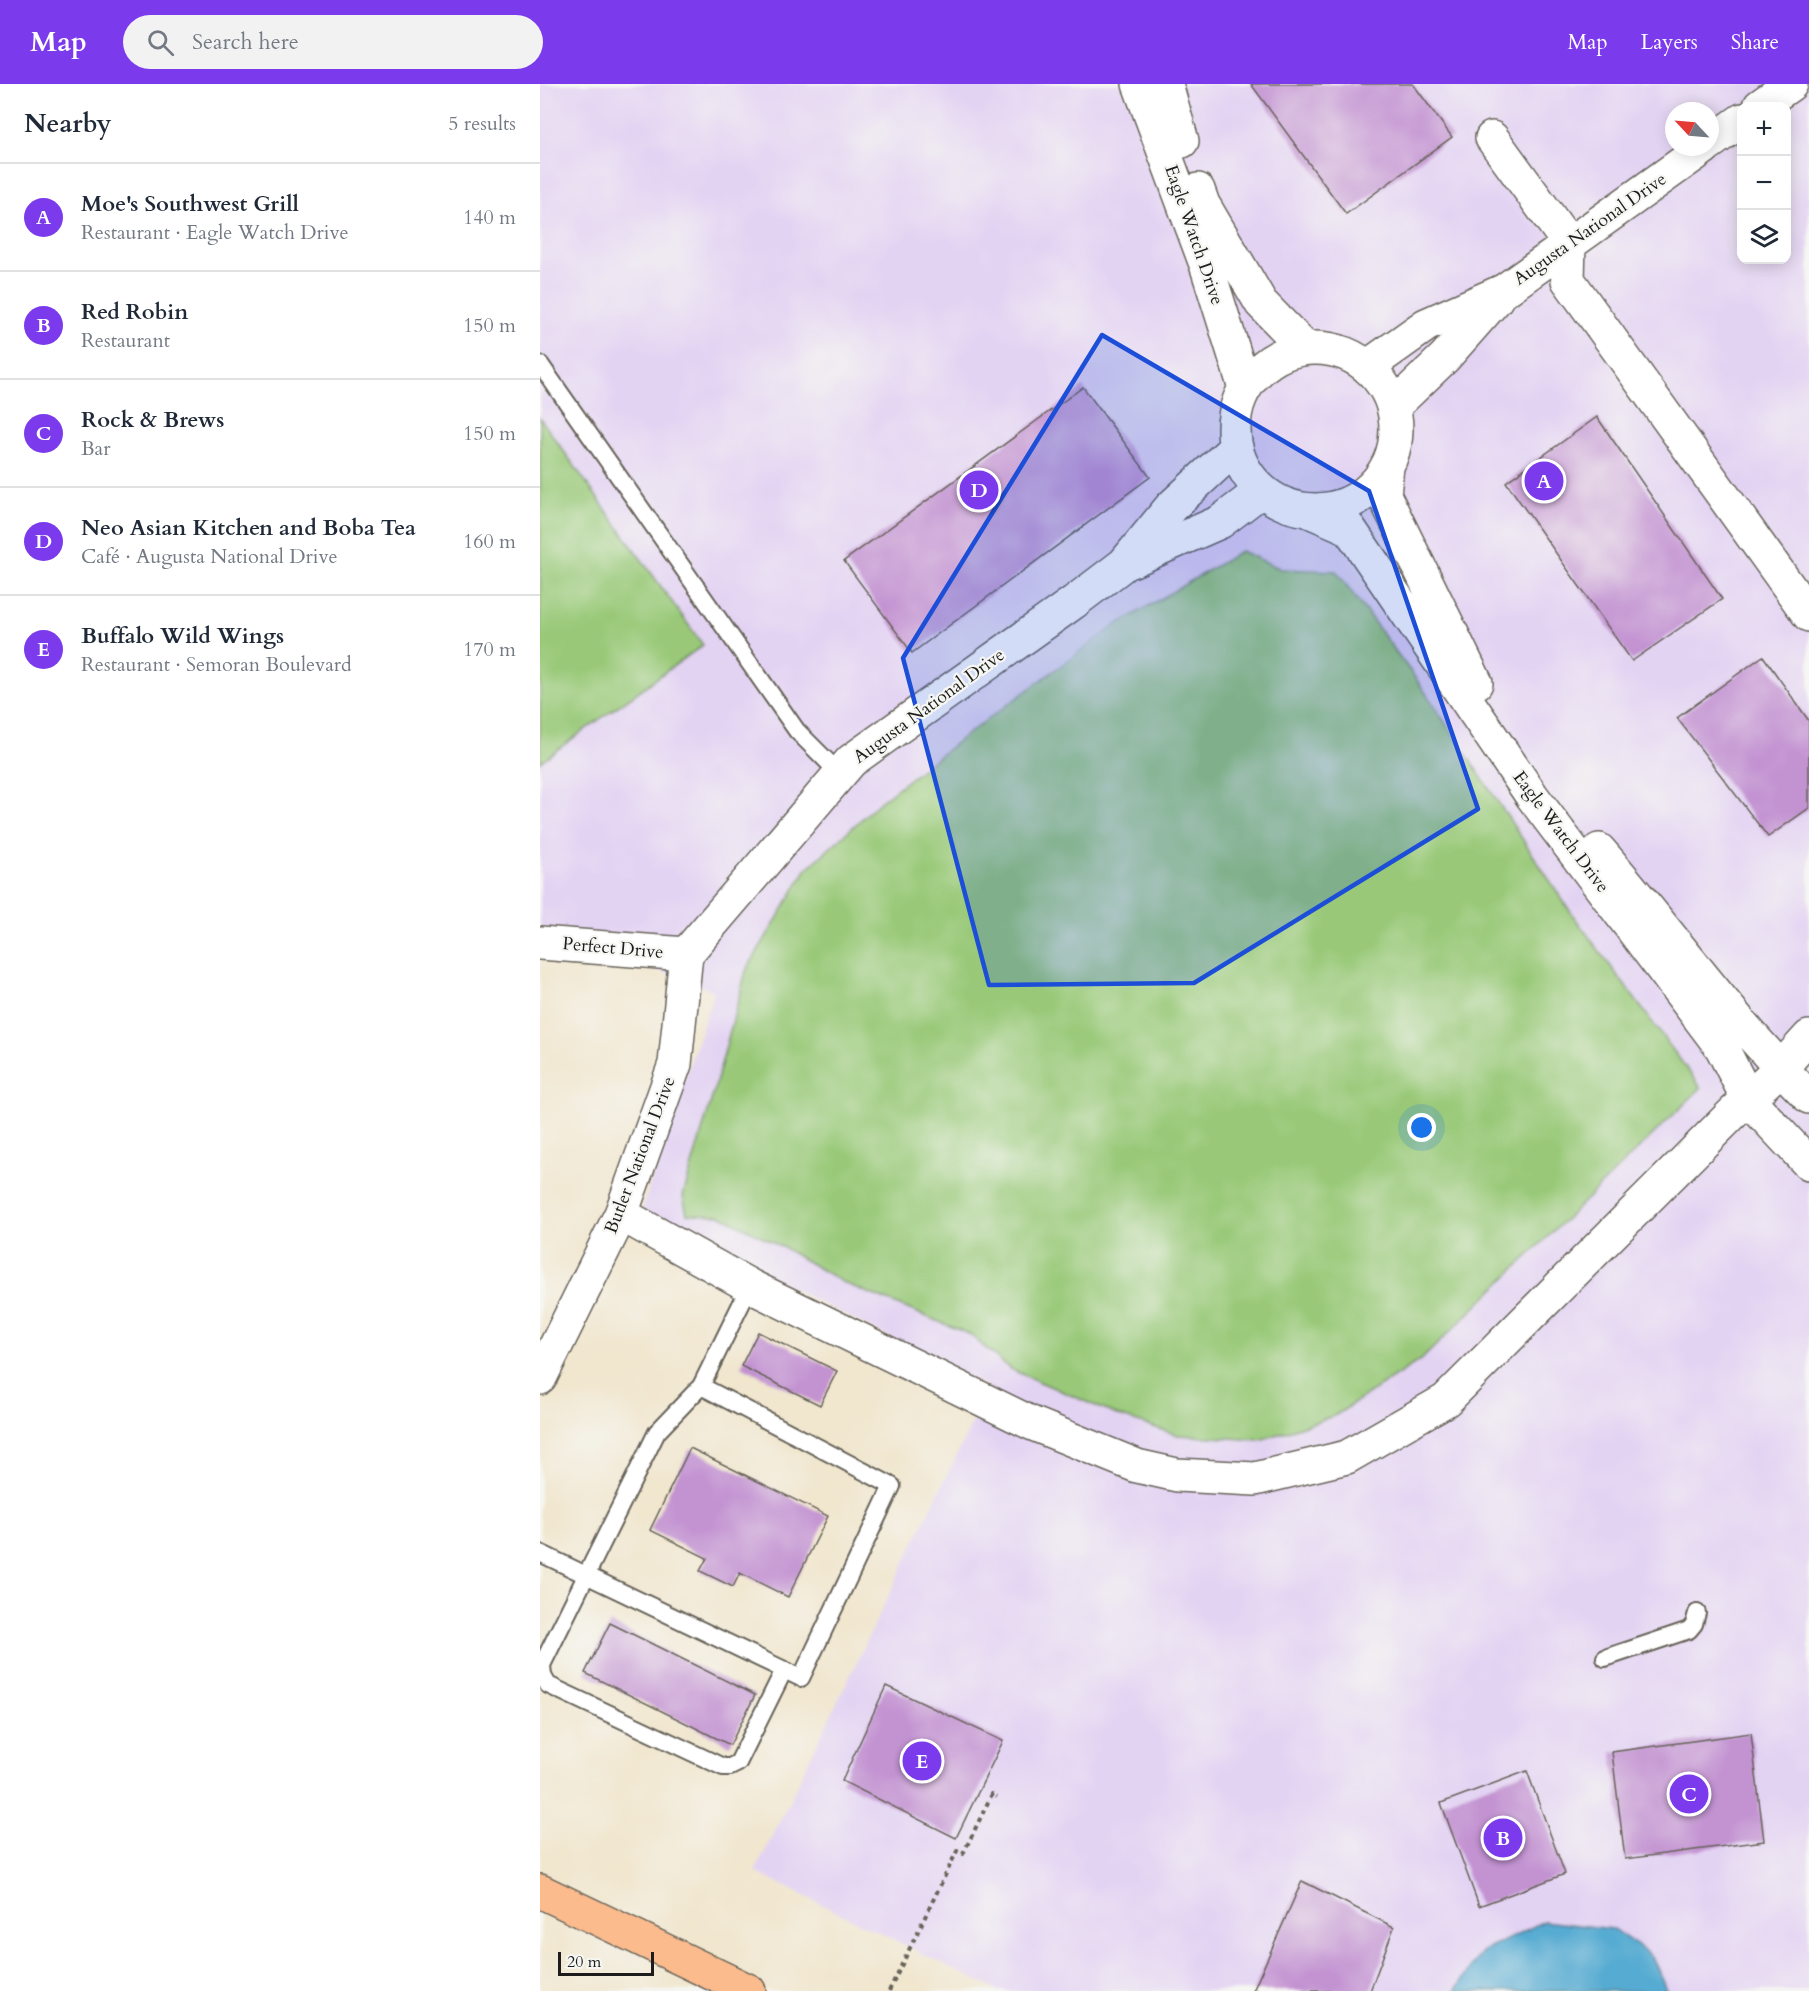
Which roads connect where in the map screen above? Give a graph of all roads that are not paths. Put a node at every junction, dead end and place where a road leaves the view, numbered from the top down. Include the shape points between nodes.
1 (1139, 84) edge
2 (1166, 84) edge
3 (1791, 84) edge
4 (1766, 102) edge
5 (1737, 124) edge
6 (1719, 137) edge
7 (1492, 138) dead end
8 (1692, 156) edge
9 (1569, 244) junction
10 (1505, 290) junction
11 (1305, 348) junction
12 (540, 364) edge
13 (1367, 367) junction
14 (1245, 388) junction
15 (1393, 407) junction
16 (1236, 447) junction
17 (1387, 466) junction
18 (1261, 491) junction
19 (1307, 510) junction
20 (1124, 564) junction
21 (1809, 615) edge
22 (840, 774) junction
23 (540, 943) edge
24 (687, 954) junction
25 (1809, 1037) edge
26 (1780, 1069) junction
27 (1809, 1097) edge
28 (1748, 1099) junction
29 (1809, 1164) edge
30 (621, 1214) junction
31 (750, 1286) junction
32 (540, 1378) edge
33 (701, 1386) junction
34 (540, 1553) edge
35 (585, 1575) junction
36 (1697, 1613) dead end
37 (1605, 1658) dead end
38 (784, 1670) junction
39 (540, 1891) edge
40 (749, 1991) edge

1 - 14 street, Eagle Watch Drive via 1207,267
2 - 11 street, Eagle Watch Drive via 1203,204 1261,303
3 - 4 street
5 - 6 street
7 - 9 street
8 - 9 street, Augusta National Drive
9 - 10 street, Augusta National Drive
9 - 21 street via 1568,280
10 - 13 street via 1426,325
10 - 15 street
11 - 13 street, Eagle Watch Drive via 1349,355
11 - 14 street, Eagle Watch Drive via 1281,355 1261,369
12 - 22 lane via 797,731
13 - 15 street, Eagle Watch Drive via 1383,385
14 - 16 street, Eagle Watch Drive via 1237,407
15 - 17 street, Eagle Watch Drive via 1394,447
16 - 18 street, Eagle Watch Drive via 1245,471
16 - 20 street via 1171,507
17 - 19 street, Eagle Watch Drive via 1373,486 1354,501 1331,509
17 - 26 street, Eagle Watch Drive via 1384,495 1474,679 1552,792
18 - 19 street, Eagle Watch Drive via 1283,504
18 - 20 street via 1220,522
19 - 28 street, Eagle Watch Drive via 1349,528 1529,791 1722,1048
20 - 22 street, Augusta National Drive via 851,761
22 - 24 street, Augusta National Drive
23 - 24 street, Perfect Drive
24 - 30 street, Butler National Drive via 675,1064
25 - 26 street
26 - 27 street, Eagle Watch Drive
26 - 28 street
28 - 29 street, Eagle Watch Drive
28 - 31 street via 1446,1400 1347,1457 1255,1479 1177,1475 1137,1466 1071,1441
30 - 31 street
30 - 32 street, Butler National Drive
31 - 33 lane
33 - 35 lane via 657,1432
33 - 38 lane via 892,1486 801,1678
34 - 35 lane
35 - 38 lane
35 - 38 lane via 542,1665 548,1685 730,1767 738,1763
36 - 37 lane via 1689,1630
39 - 40 main road

